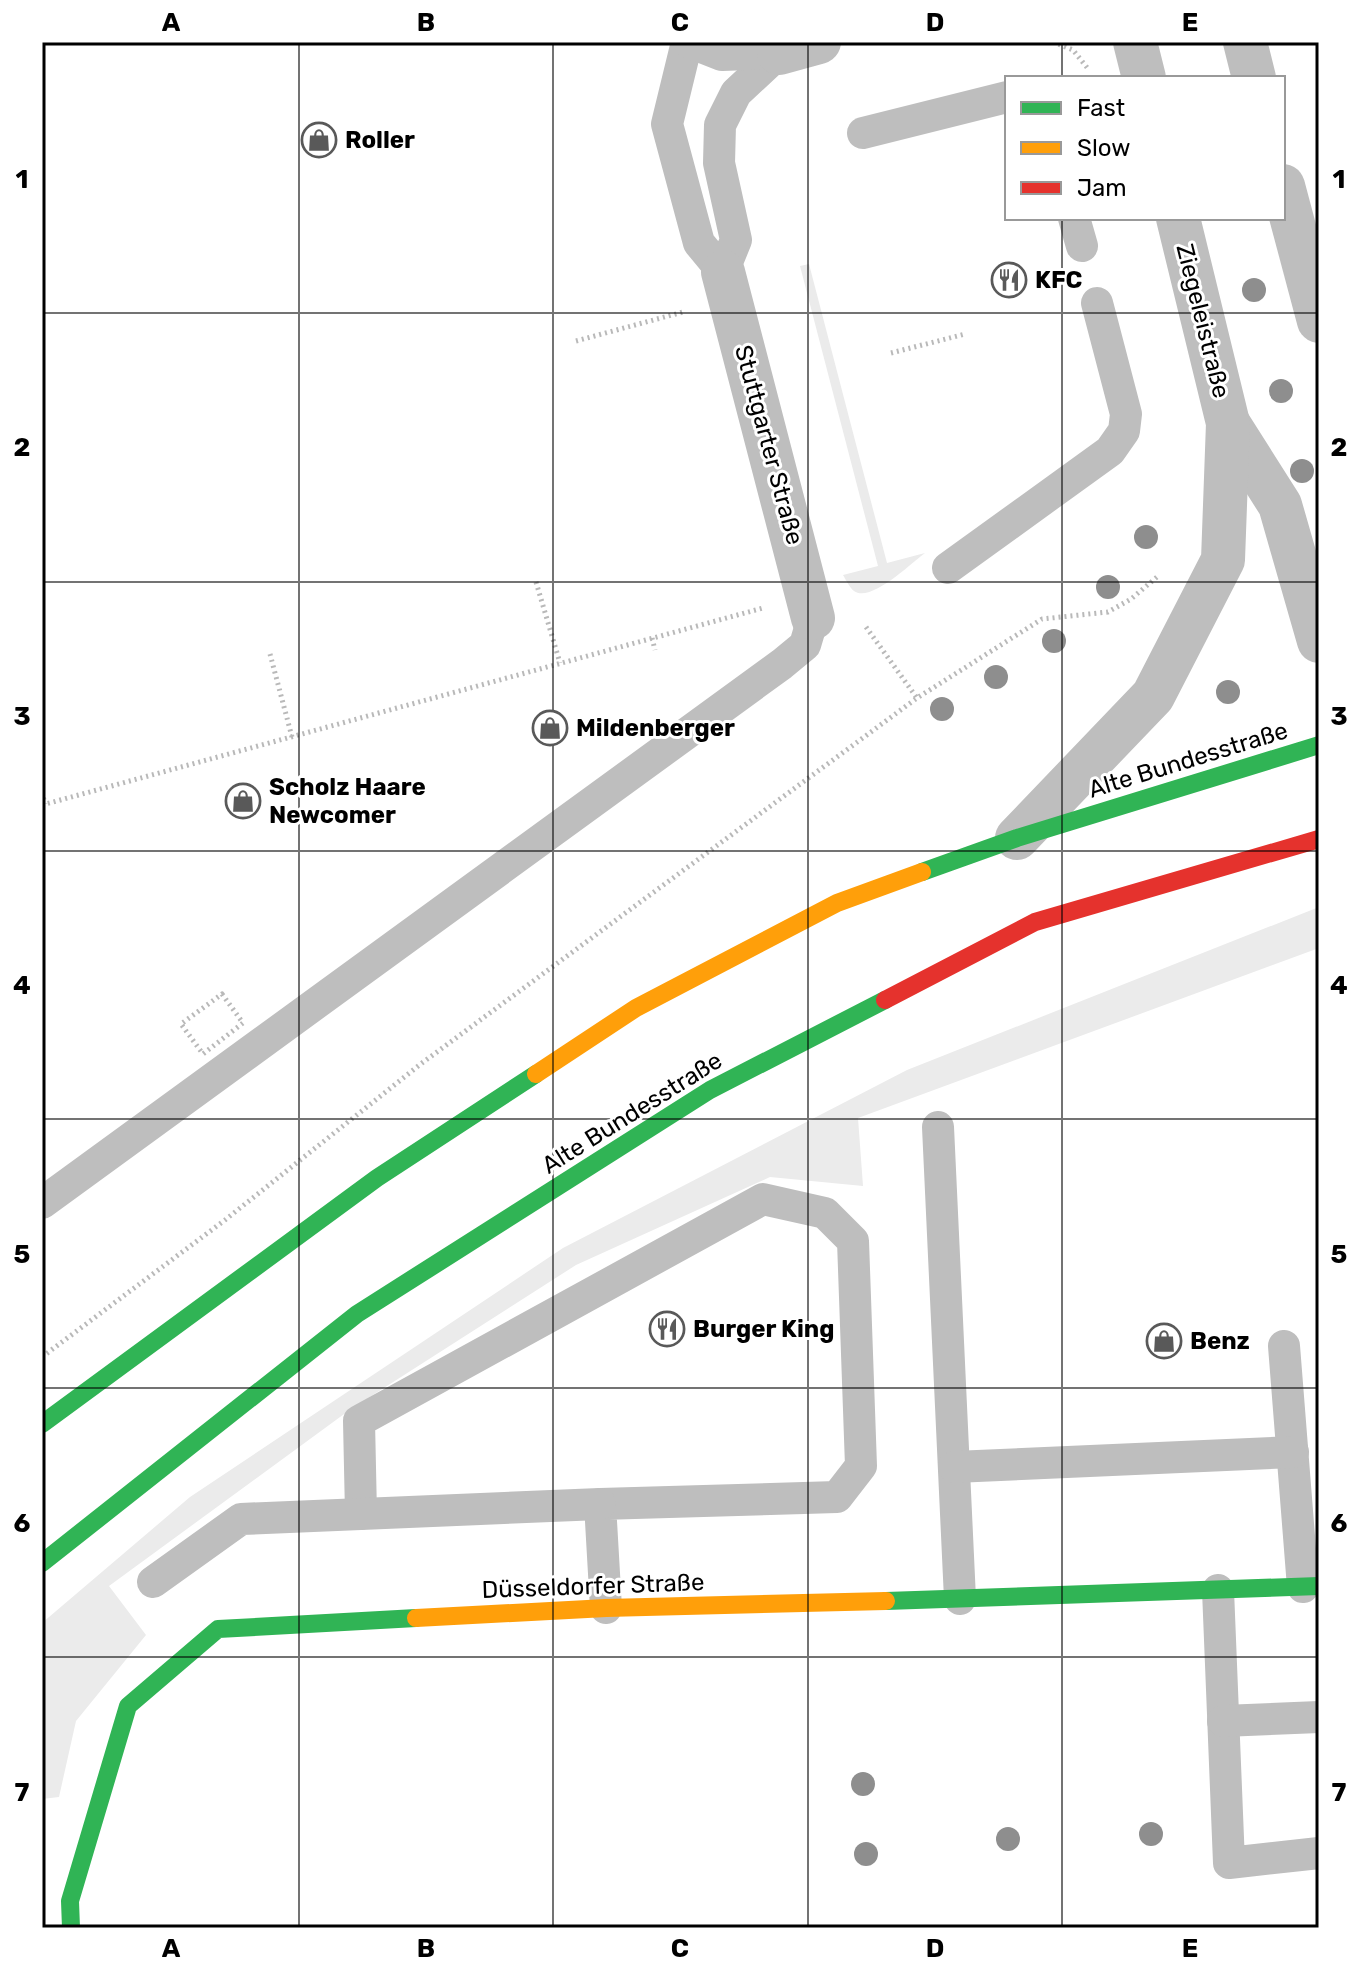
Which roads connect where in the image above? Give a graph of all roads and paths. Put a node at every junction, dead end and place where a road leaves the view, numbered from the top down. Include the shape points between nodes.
1 (688, 42) edge
2 (1053, 42) edge
3 (1135, 42) edge
4 (1245, 42) edge
5 (799, 48) edge
6 (1090, 71) dead end
7 (1144, 76) edge
8 (1254, 76) edge
9 (1005, 98) edge
10 (863, 133) dead end
11 (1285, 194) edge
12 (1178, 220) edge
13 (723, 272) junction
14 (1097, 303) dead end
15 (674, 314) dead end
16 (1319, 321) edge
17 (965, 334) dead end
18 (576, 341) dead end
19 (891, 353) dead end
20 (1228, 423) junction
21 (948, 568) dead end
22 (536, 582) dead end
23 (811, 607) junction
24 (866, 627) dead end
25 (652, 638) junction
26 (1319, 641) edge
27 (655, 650) dead end
28 (270, 654) dead end
29 (560, 663) junction
30 (292, 737) junction
31 (1319, 745) edge
32 (42, 792) edge
33 (44, 805) edge
34 (1017, 838) junction
35 (1319, 839) edge
36 (938, 1127) dead end
37 (42, 1203) edge
38 (1284, 1346) dead end
39 (42, 1357) edge
40 (42, 1424) edge
41 (1293, 1452) junction
42 (954, 1467) junction
43 (600, 1504) junction
44 (361, 1514) junction
45 (42, 1563) edge
46 (153, 1582) dead end
47 (1311, 1587) edge
48 (1218, 1590) junction
49 (960, 1599) junction
50 (606, 1608) junction
51 (1319, 1717) edge
52 (1223, 1721) junction
53 (1319, 1853) edge
54 (71, 1928) edge

1 - 5 lane via 722,55
1 - 13 lane, Stuttgarter Straße via 667,124 699,243
2 - 6 path via 1073,50
3 - 7 street
4 - 8 street
5 - 13 lane via 736,93 720,125 719,163 736,240
9 - 10 lane
11 - 16 street
12 - 20 street, Ziegeleistraße
13 - 23 street, Stuttgarter Straße
14 - 21 lane via 1126,414 1124,431 1110,451
15 - 18 path
17 - 19 path
20 - 26 street, Ziegeleistraße via 1280,505
20 - 34 street, Ziegeleistraße via 1223,560 1153,696
22 - 29 path
23 - 25 path
23 - 37 lane via 805,645
24 - 39 path via 917,698 422,1063
25 - 27 path
25 - 29 path
28 - 30 path
29 - 30 path
30 - 33 path
31 - 34 main road, Alte Bundesstraße
32 - 33 path
34 - 40 main road, Alte Bundesstraße via 837,903 636,1008 377,1178
35 - 45 main road, Alte Bundesstraße via 1035,922 710,1090 357,1314
36 - 42 lane
38 - 41 lane
41 - 42 lane
41 - 47 lane
42 - 49 lane
43 - 44 lane
43 - 44 lane via 837,1497 861,1466 853,1241 825,1213 763,1199 359,1421
43 - 50 lane
44 - 46 lane via 241,1519
47 - 48 main road, Düsseldorfer Straße
48 - 49 main road, Düsseldorfer Straße
48 - 52 lane
49 - 50 main road, Düsseldorfer Straße
50 - 54 main road, Düsseldorfer Straße via 218,1629 128,1706 70,1901
51 - 52 lane
52 - 53 lane via 1229,1863

